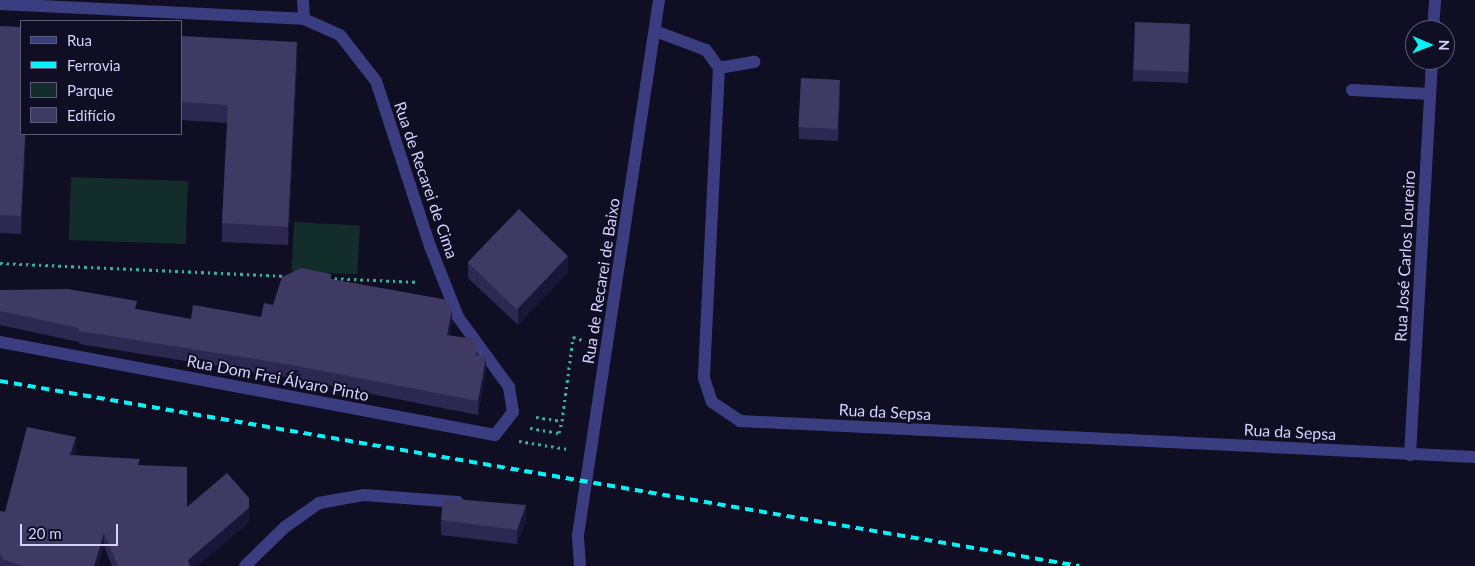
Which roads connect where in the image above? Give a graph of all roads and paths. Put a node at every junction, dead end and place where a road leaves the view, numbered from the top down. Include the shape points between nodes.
1 (303, 0) edge
2 (659, 0) edge
3 (1435, 0) edge
4 (0, 4) edge
5 (304, 18) junction
6 (1434, 20) edge
7 (654, 31) junction
8 (754, 62) dead end
9 (719, 68) junction
10 (1431, 70) edge
11 (1352, 90) dead end
12 (1430, 94) junction
13 (0, 263) edge
14 (296, 276) edge
15 (326, 278) edge
16 (444, 283) junction
17 (0, 342) edge
18 (584, 350) dead end
19 (513, 412) junction
20 (562, 422) junction
21 (520, 426) dead end
22 (519, 433) dead end
23 (568, 440) dead end
24 (567, 449) junction
25 (1410, 455) junction
26 (1475, 458) edge
27 (590, 460) junction
28 (476, 503) edge
29 (245, 566) edge
30 (580, 566) edge

1 - 5 street
2 - 7 street, Rua de Recarei de Baixo
3 - 6 street
4 - 5 street
5 - 16 street, Rua de Recarei de Cima via 340,36 376,81
7 - 9 street via 706,50
7 - 27 street, Rua de Recarei de Baixo
8 - 9 street
9 - 25 street, Rua da Sepsa via 704,378 712,402 740,421
10 - 12 street, Rua José Carlos Loureiro
11 - 12 street
12 - 25 street, Rua José Carlos Loureiro
13 - 14 path
15 - 16 path
16 - 19 street, Rua de Recarei de Cima via 458,318 509,387
17 - 19 street, Rua Dom Frei Álvaro Pinto via 495,435
18 - 20 path via 585,340 574,337
19 - 20 path
20 - 21 path via 559,433
22 - 24 path via 517,440
23 - 24 path
24 - 27 path
24 - 27 path via 564,462
25 - 26 street, Rua da Sepsa
27 - 30 street, Rua de Recarei de Baixo via 578,534
28 - 29 street via 364,495 320,504 285,526

